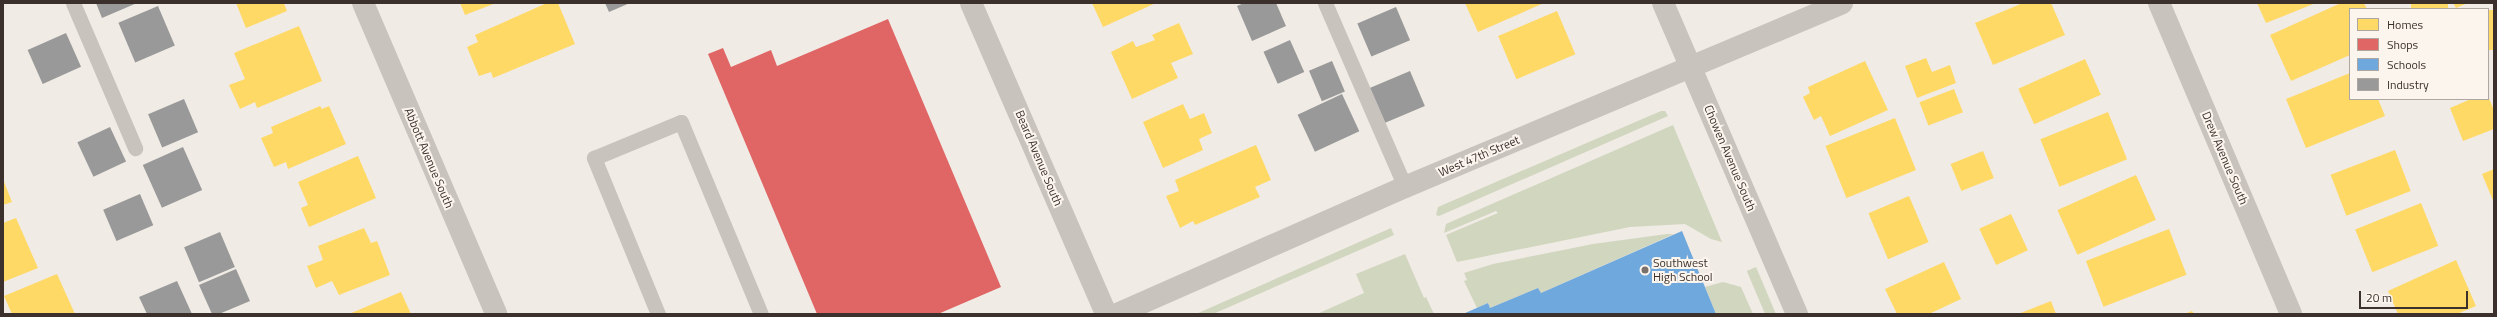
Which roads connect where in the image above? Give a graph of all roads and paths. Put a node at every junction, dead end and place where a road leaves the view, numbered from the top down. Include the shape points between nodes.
1 (73, 3) edge
2 (363, 3) edge
3 (971, 3) edge
4 (1325, 3) edge
5 (1663, 3) edge
6 (1842, 3) edge
7 (2159, 3) edge
8 (1690, 68) junction
9 (135, 148) dead end
10 (1405, 187) junction
11 (496, 314) edge
12 (658, 314) edge
13 (761, 314) edge
14 (1106, 314) edge
15 (1117, 314) edge
16 (1797, 314) edge
17 (2291, 314) edge

1 - 9 lane
2 - 11 street, Abbott Avenue South
3 - 14 street, Beard Avenue South
4 - 10 lane
5 - 8 street, Chowen Avenue South
6 - 8 street, West 47th Street
7 - 17 street, Drew Avenue South
8 - 10 street, West 47th Street
8 - 16 street, Chowen Avenue South
10 - 15 street, West 47th Street
12 - 13 lane via 594,158 681,122

